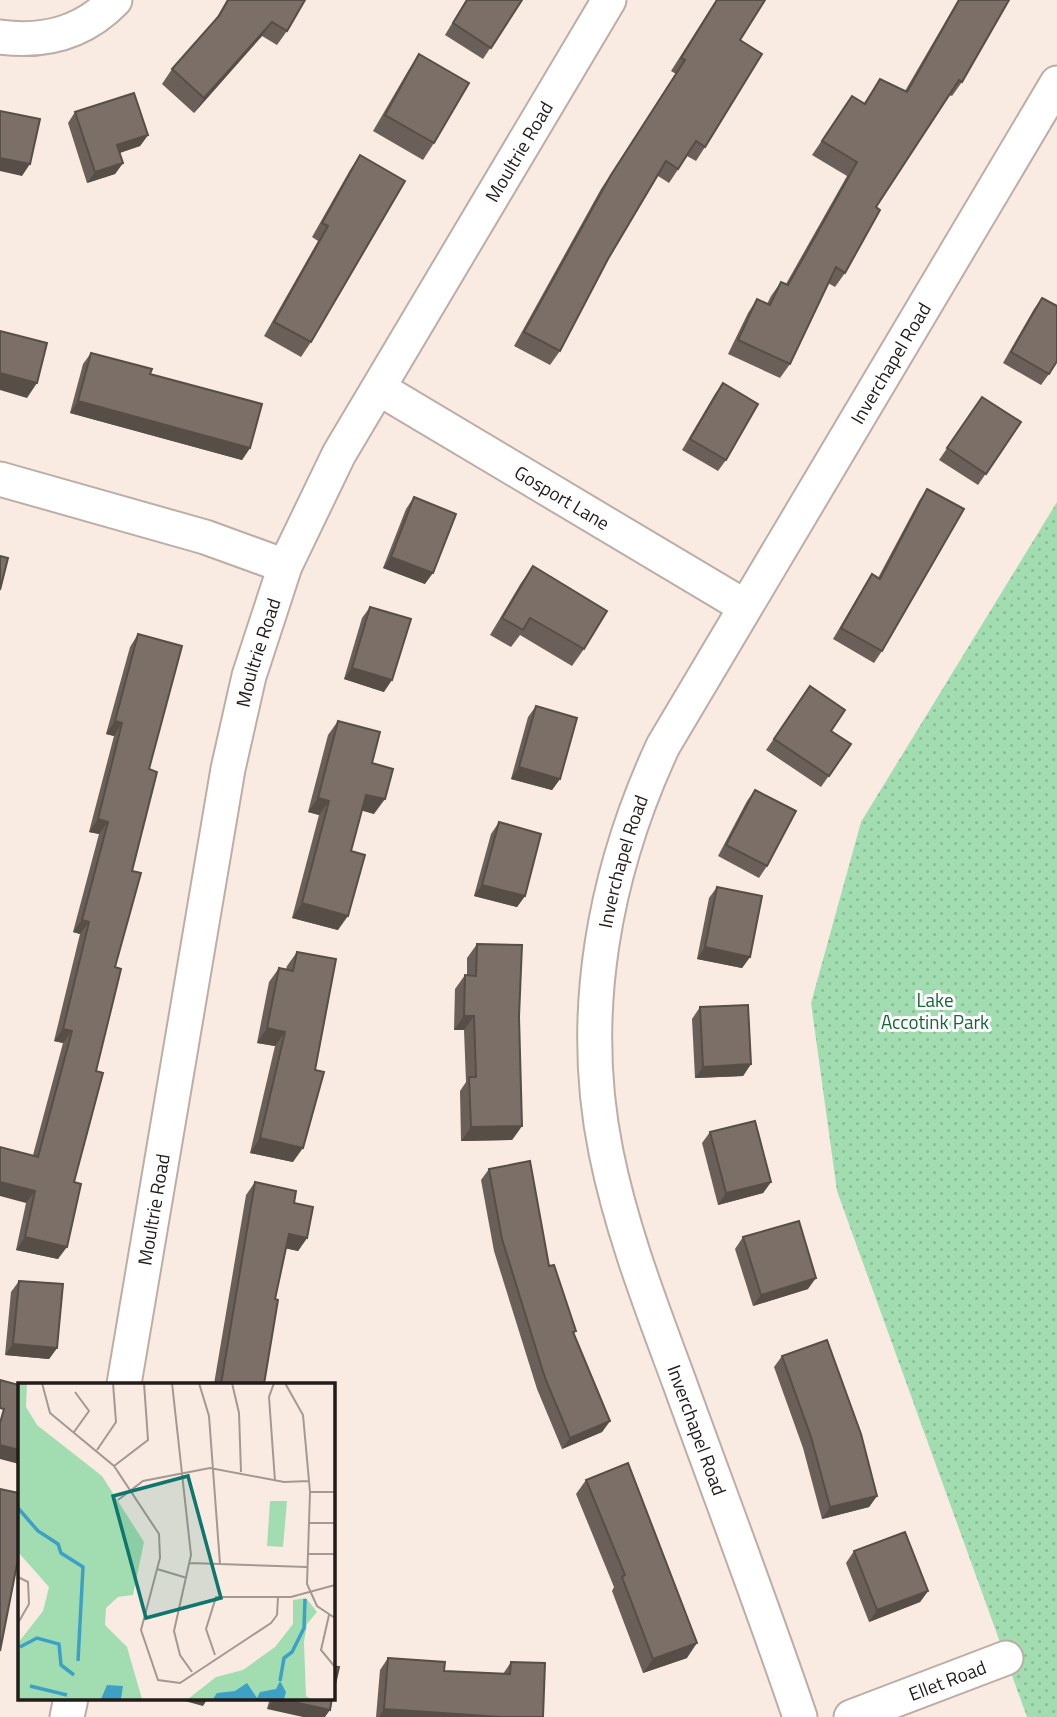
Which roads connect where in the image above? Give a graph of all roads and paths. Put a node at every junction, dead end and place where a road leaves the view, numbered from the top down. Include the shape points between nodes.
1 (115, 0) edge
2 (609, 0) edge
3 (0, 37) edge
4 (1057, 83) edge
5 (380, 389) junction
6 (0, 479) edge
7 (285, 566) junction
8 (744, 606) junction
9 (124, 1383) edge
10 (1006, 1658) dead end
11 (800, 1717) edge
12 (851, 1717) edge

1 - 3 street via 83,26 60,35 27,40
2 - 5 street, Moultrie Road
4 - 8 street, Inverchapel Road
5 - 7 street, Moultrie Road via 339,454
5 - 8 street, Gosport Lane
6 - 7 street via 205,537
7 - 9 street, Moultrie Road via 250,676 228,769
8 - 11 street, Inverchapel Road via 663,746 628,829 601,946 595,1067 606,1151 627,1238
10 - 12 street, Ellet Road

